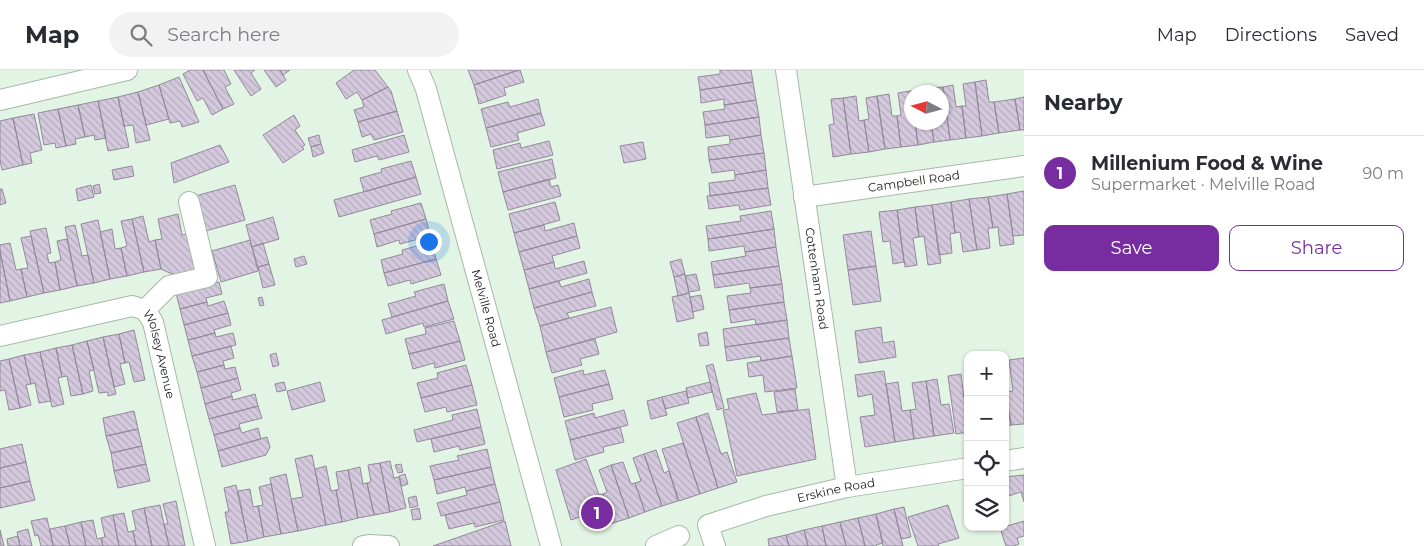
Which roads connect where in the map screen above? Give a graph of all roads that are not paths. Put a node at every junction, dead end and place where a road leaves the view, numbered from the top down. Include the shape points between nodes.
1 (127, 70) edge
2 (418, 70) edge
3 (786, 70) edge
4 (0, 100) edge
5 (1024, 166) edge
6 (804, 197) junction
7 (188, 202) dead end
8 (145, 310) junction
9 (0, 336) edge
10 (1024, 458) edge
11 (1009, 461) edge
12 (964, 469) edge
13 (846, 488) junction
14 (679, 536) dead end
15 (205, 546) edge
16 (363, 546) edge
17 (389, 546) edge
18 (551, 546) edge
19 (656, 546) edge
20 (715, 546) edge

1 - 4 street
2 - 18 street, Melville Road via 426,89
3 - 6 street, Cottenham Road
5 - 6 street, Campbell Road
6 - 13 street, Cottenham Road
7 - 8 street via 207,277 169,286
8 - 9 street, Wolsey Avenue via 132,306
8 - 15 street, Wolsey Avenue via 153,322
10 - 11 street
12 - 13 street, Erskine Road
13 - 20 street, Erskine Road via 766,506 708,525
14 - 19 street
16 - 17 street

